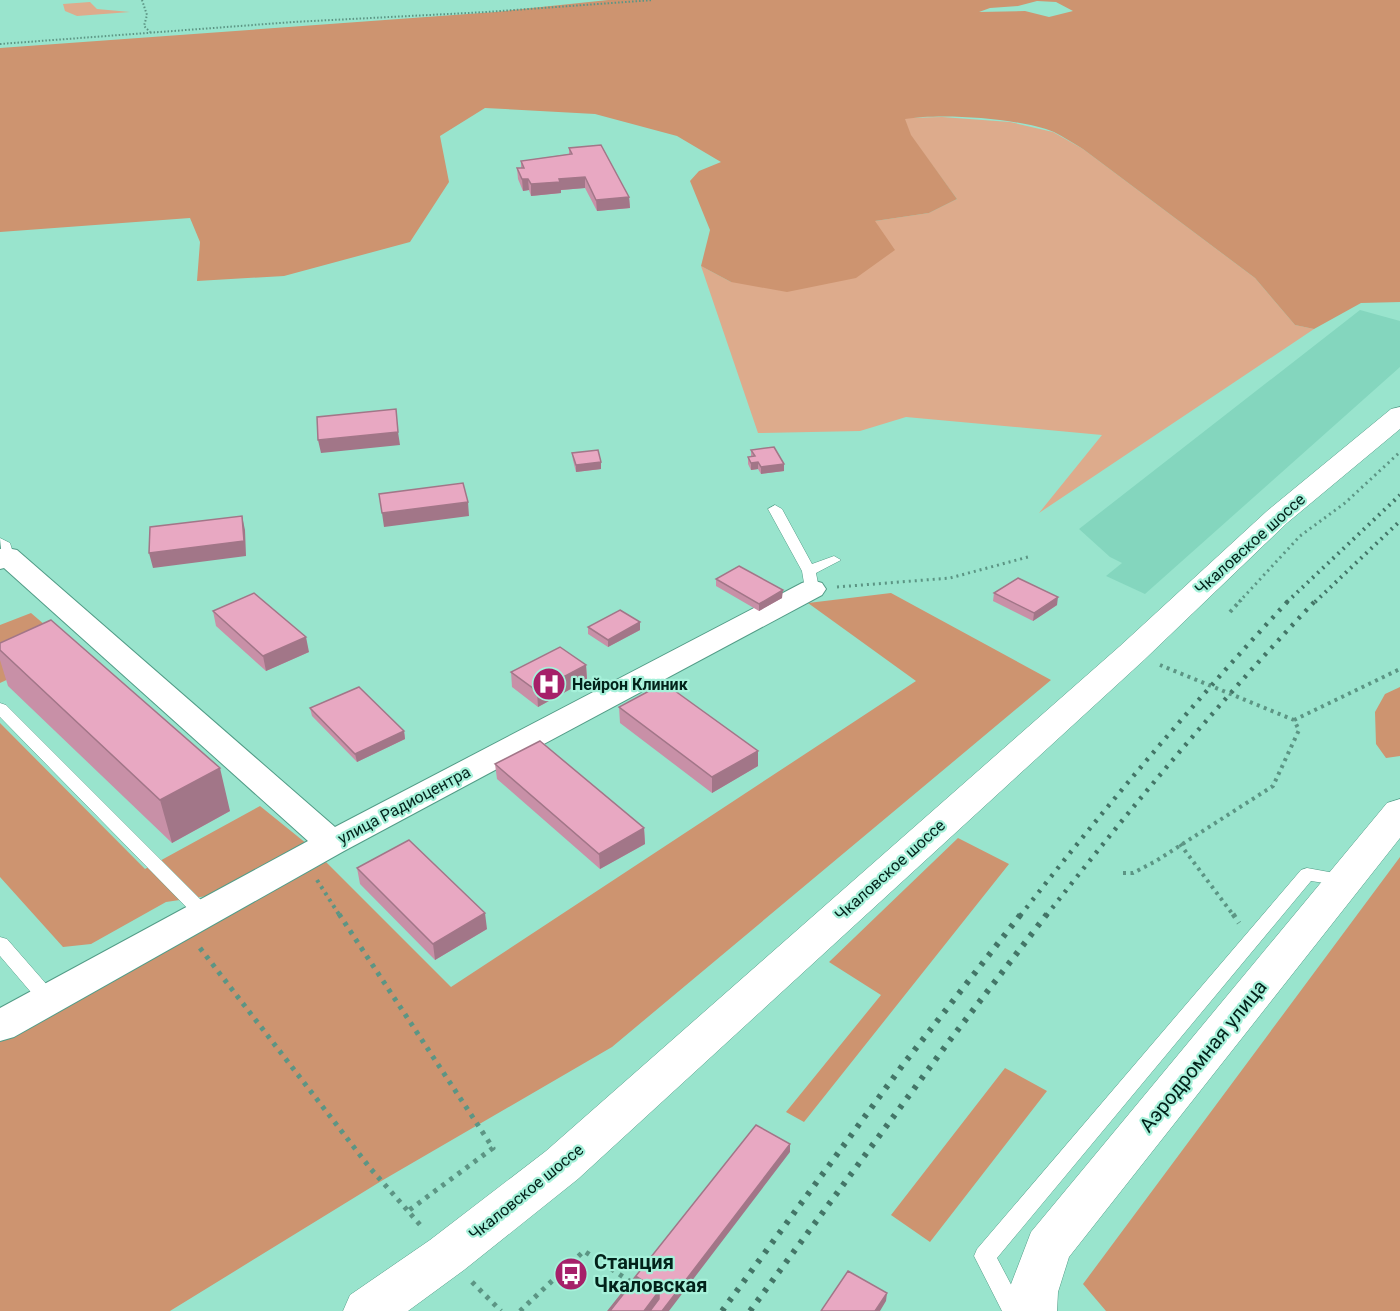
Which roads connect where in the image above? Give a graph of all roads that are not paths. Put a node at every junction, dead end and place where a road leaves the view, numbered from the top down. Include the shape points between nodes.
1 (1400, 415) edge
2 (775, 509) dead end
3 (2, 553) edge
4 (834, 560) dead end
5 (810, 580) junction
6 (0, 708) edge
7 (1400, 812) edge
8 (332, 843) junction
9 (1345, 880) junction
10 (193, 919) junction
11 (0, 944) edge
12 (48, 999) junction
13 (0, 1026) edge
14 (403, 1277) edge
15 (1014, 1311) edge
16 (1032, 1311) edge

1 - 14 street, Чкаловское шоссе via 1276,517 1132,653 562,1165
2 - 5 lane
3 - 8 street
4 - 5 lane
5 - 8 street, улица Радиоцентра
6 - 10 lane
7 - 9 street, Аэродромная улица
8 - 10 street, улица Радиоцентра
9 - 15 lane via 1307,874 984,1256
9 - 16 street, Аэродромная улица via 1048,1247 1033,1292
10 - 12 street, улица Радиоцентра
11 - 12 lane
12 - 13 street, улица Радиоцентра

